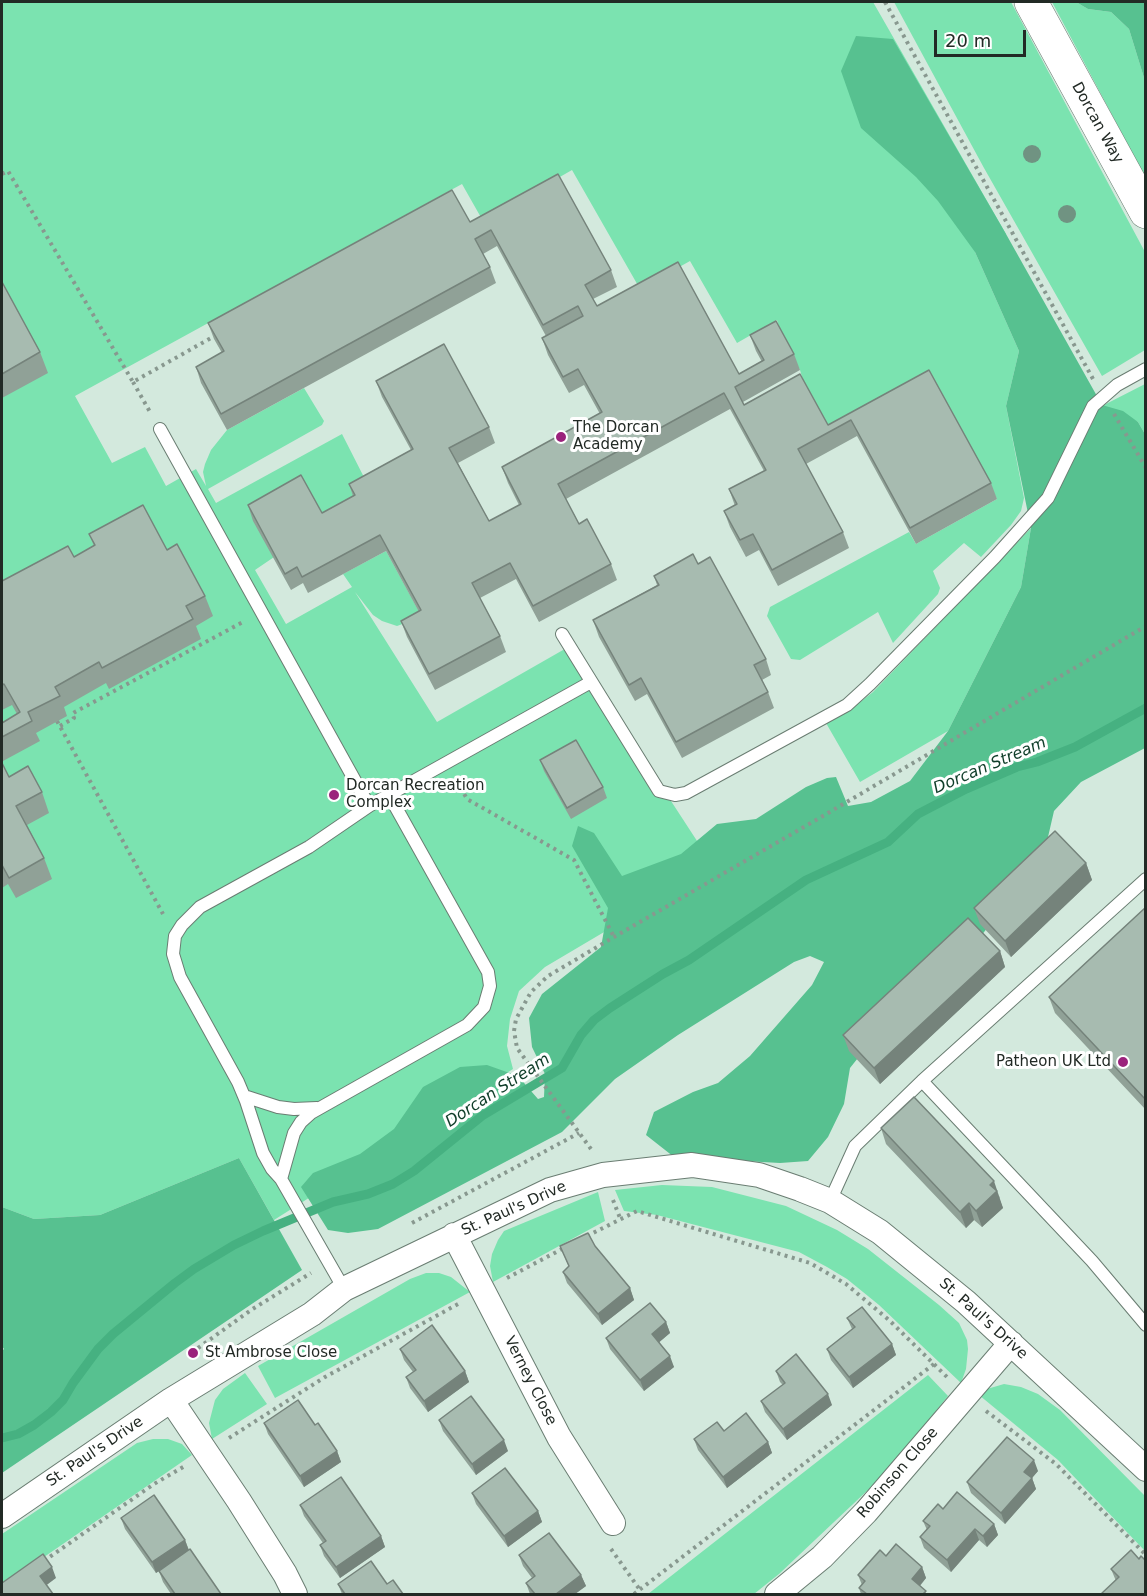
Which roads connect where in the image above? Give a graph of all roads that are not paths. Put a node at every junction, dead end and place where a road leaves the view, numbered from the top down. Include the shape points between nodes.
1 (1031, 2) edge
2 (1146, 212) edge
3 (1146, 369) edge
4 (160, 429) road end
5 (562, 634) dead end
6 (591, 682) junction
7 (389, 795) junction
8 (369, 806) junction
9 (1146, 879) edge
10 (922, 1080) junction
11 (244, 1096) junction
12 (321, 1107) junction
13 (281, 1179) junction
14 (830, 1201) junction
15 (454, 1235) junction
16 (344, 1289) junction
17 (1146, 1325) edge
18 (1011, 1343) junction
19 (171, 1400) junction
20 (1146, 1469) edge
21 (2, 1516) edge
22 (614, 1523) road end
23 (295, 1594) edge
24 (777, 1594) edge

1 - 2 main road, Dorcan Way
3 - 6 lane via 1117,385 1093,406 1048,498 847,705 686,793 675,795 659,791
4 - 8 lane
5 - 6 lane
6 - 7 lane
7 - 8 lane
7 - 12 lane via 488,972 490,986 484,1007 467,1025
8 - 11 lane via 309,847 200,907 175,936 173,954 180,977
9 - 10 lane
10 - 14 lane via 855,1146
10 - 17 lane
11 - 12 lane via 278,1107
11 - 13 lane via 262,1153
12 - 13 lane via 301,1122 294,1133
13 - 16 lane
14 - 15 street, St. Paul's Drive via 759,1175 692,1165 603,1174 550,1190
14 - 18 street, St. Paul's Drive via 880,1232
15 - 16 street, St. Paul's Drive
15 - 22 street, Verney Close via 559,1437
16 - 19 street, St. Paul's Drive via 312,1314
18 - 20 street, St. Paul's Drive
18 - 24 street, Robinson Close via 866,1512 822,1557
19 - 21 street, St. Paul's Drive
19 - 23 street

